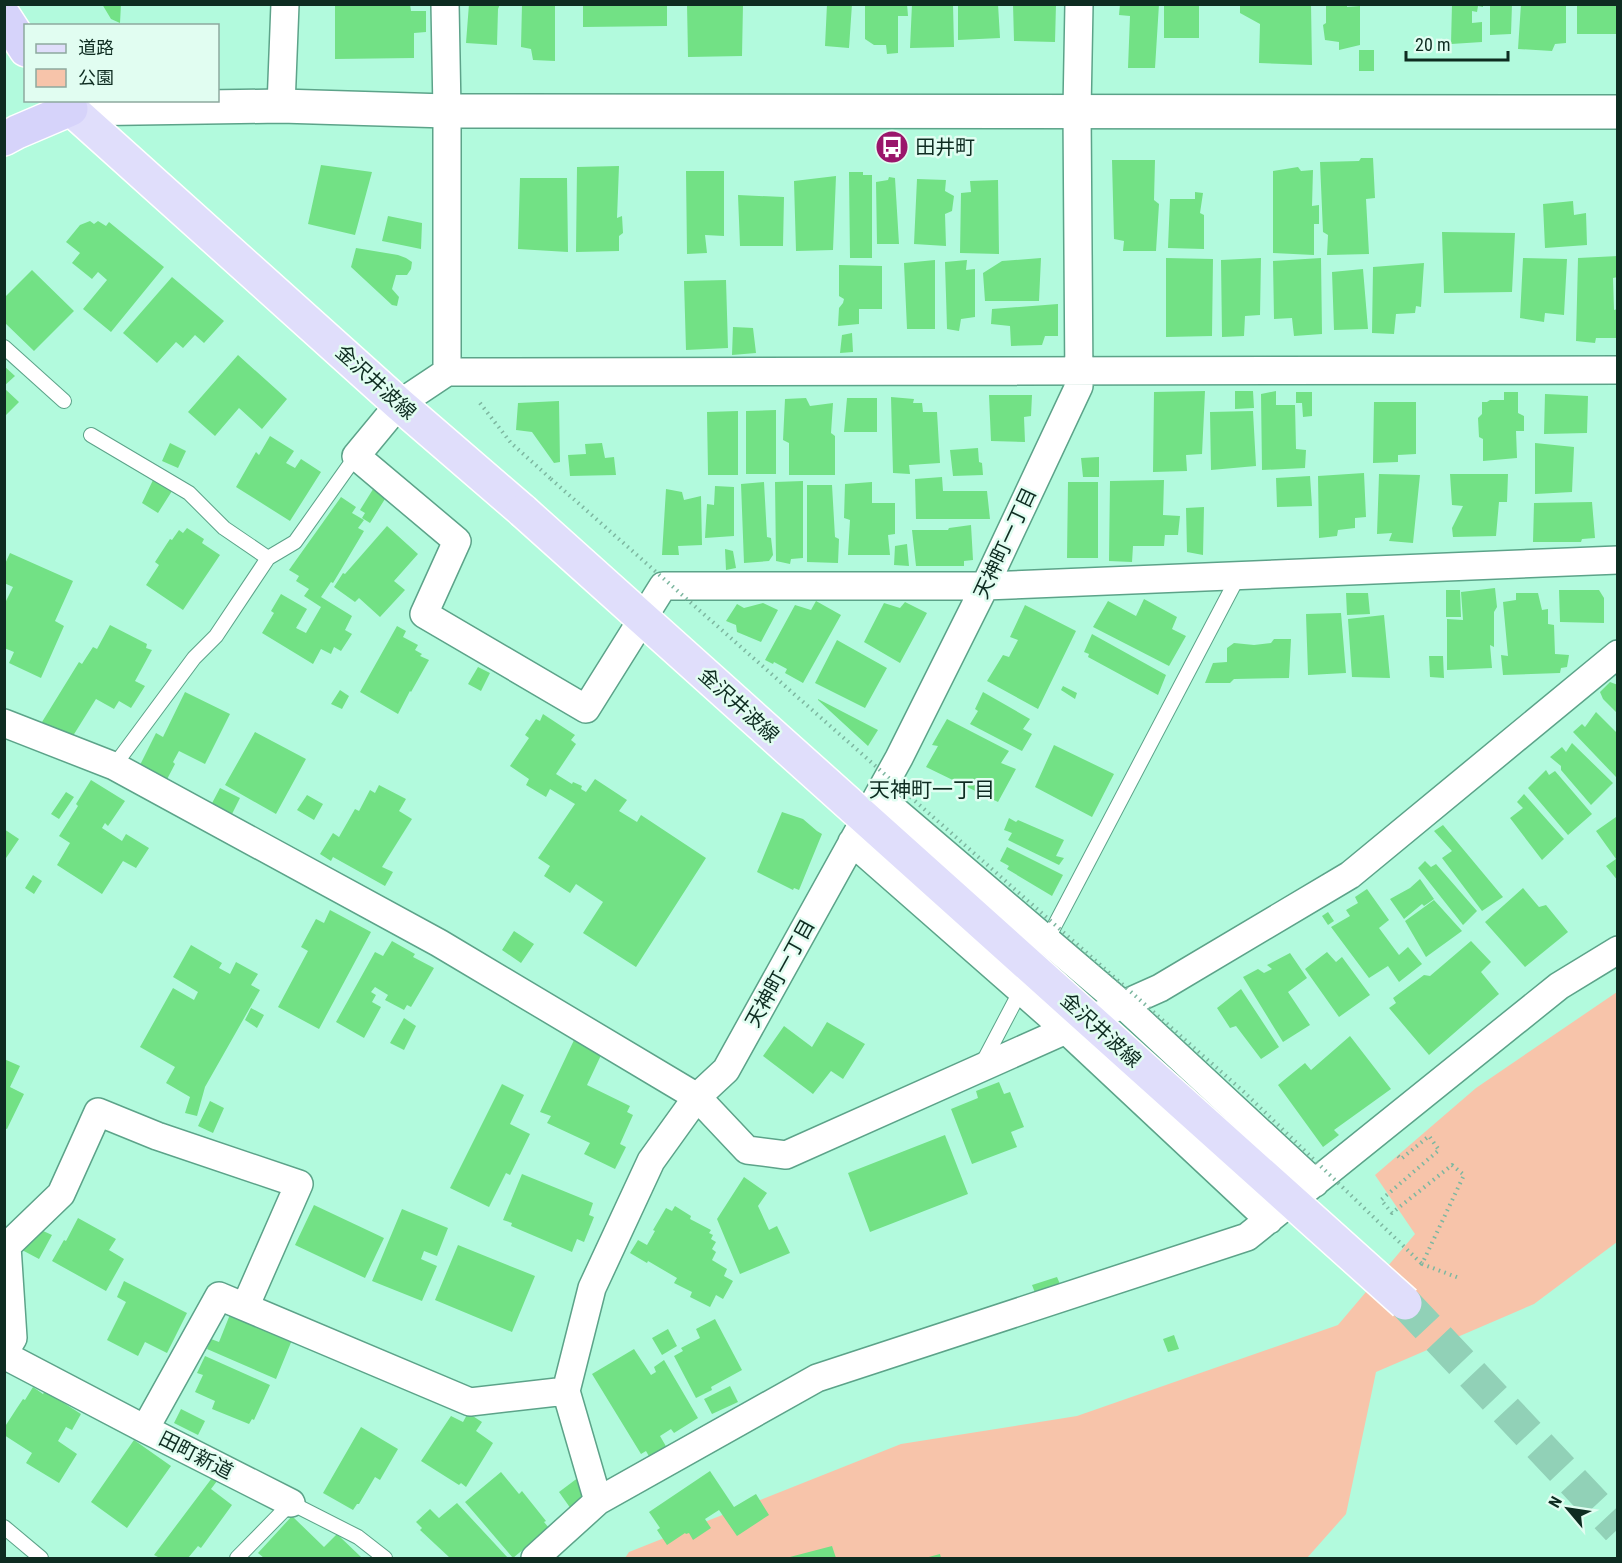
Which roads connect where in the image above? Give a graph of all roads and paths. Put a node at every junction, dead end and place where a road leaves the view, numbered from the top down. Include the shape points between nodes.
1 (285, 4) edge
2 (445, 4) edge
3 (1079, 4) edge
4 (4, 16) edge
5 (24, 47) edge
6 (68, 105) edge
7 (281, 106) junction
8 (1077, 110) junction
9 (447, 111) junction
10 (1617, 112) edge
11 (4, 139) edge
12 (4, 347) edge
13 (1079, 370) junction
14 (1617, 370) edge
15 (447, 372) junction
16 (478, 400) dead end
17 (64, 401) dead end
18 (399, 404) junction
19 (91, 435) dead end
20 (356, 456) junction
21 (268, 558) junction
22 (1617, 560) edge
23 (1239, 575) junction
24 (985, 586) junction
25 (1617, 654) edge
26 (4, 723) edge
27 (114, 766) junction
28 (878, 796) junction
29 (852, 842) junction
30 (1042, 950) junction
31 (1617, 950) edge
32 (1021, 990) junction
33 (1123, 1005) junction
34 (1066, 1030) junction
35 (979, 1068) junction
36 (697, 1097) junction
37 (1378, 1132) junction
38 (1315, 1183) junction
39 (1269, 1220) junction
40 (6, 1245) edge
41 (1422, 1264) junction
42 (1459, 1278) dead end
43 (1405, 1303) tunnel mouth
44 (245, 1307) junction
45 (4, 1354) edge
46 (566, 1391) junction
47 (145, 1429) junction
48 (598, 1501) junction
49 (291, 1503) junction
50 (4, 1527) edge
51 (41, 1558) edge
52 (237, 1558) edge
53 (385, 1558) edge
54 (536, 1558) edge

1 - 7 street
2 - 9 street
3 - 8 street, 天神町一丁目
4 - 5 highway
6 - 7 street
6 - 11 highway
6 - 18 main road, 金沢井波線
7 - 9 street
8 - 9 street
8 - 10 street
8 - 13 street, 天神町一丁目
9 - 15 street
12 - 17 lane
13 - 14 street
13 - 15 street
13 - 24 street, 天神町一丁目 via 1079,386
15 - 18 street
16 - 41 path, bridge via 511,443 1244,1092
18 - 20 street
18 - 43 main road, 金沢井波線, bridge
19 - 21 lane via 189,493 224,528
20 - 21 lane via 295,542
20 - 24 street via 457,541 424,614 586,709 663,586
21 - 27 lane via 216,636 194,658
22 - 23 street
23 - 24 street
23 - 30 lane
24 - 28 street, 天神町一丁目
25 - 33 street via 1350,875 1160,988
26 - 27 street
27 - 36 street via 439,943
28 - 29 street, 天神町一丁目
28 - 30 street
29 - 32 street
29 - 36 street, 天神町一丁目 via 726,1070
30 - 32 lane
30 - 33 street
31 - 37 street via 1559,986
32 - 34 street
32 - 35 lane
33 - 34 street
33 - 38 street
34 - 35 street
34 - 39 street
35 - 36 street via 786,1155 747,1150
36 - 46 street, 天神町一丁目 via 651,1161 592,1288
37 - 38 street
37 - 41 path via 1401,1159 1429,1136 1439,1150 1381,1200 1392,1213 1452,1165 1464,1175
38 - 39 street
39 - 48 street via 1247,1238 817,1378
40 - 44 street via 61,1194 98,1112 299,1184
40 - 45 street via 13,1338
41 - 42 path
44 - 46 street via 470,1402
44 - 47 street via 219,1296
45 - 47 street, 田町新道
46 - 48 street
47 - 49 street, 田町新道
48 - 54 street
49 - 52 lane
49 - 53 lane, 田町新道 via 358,1536
50 - 51 lane

